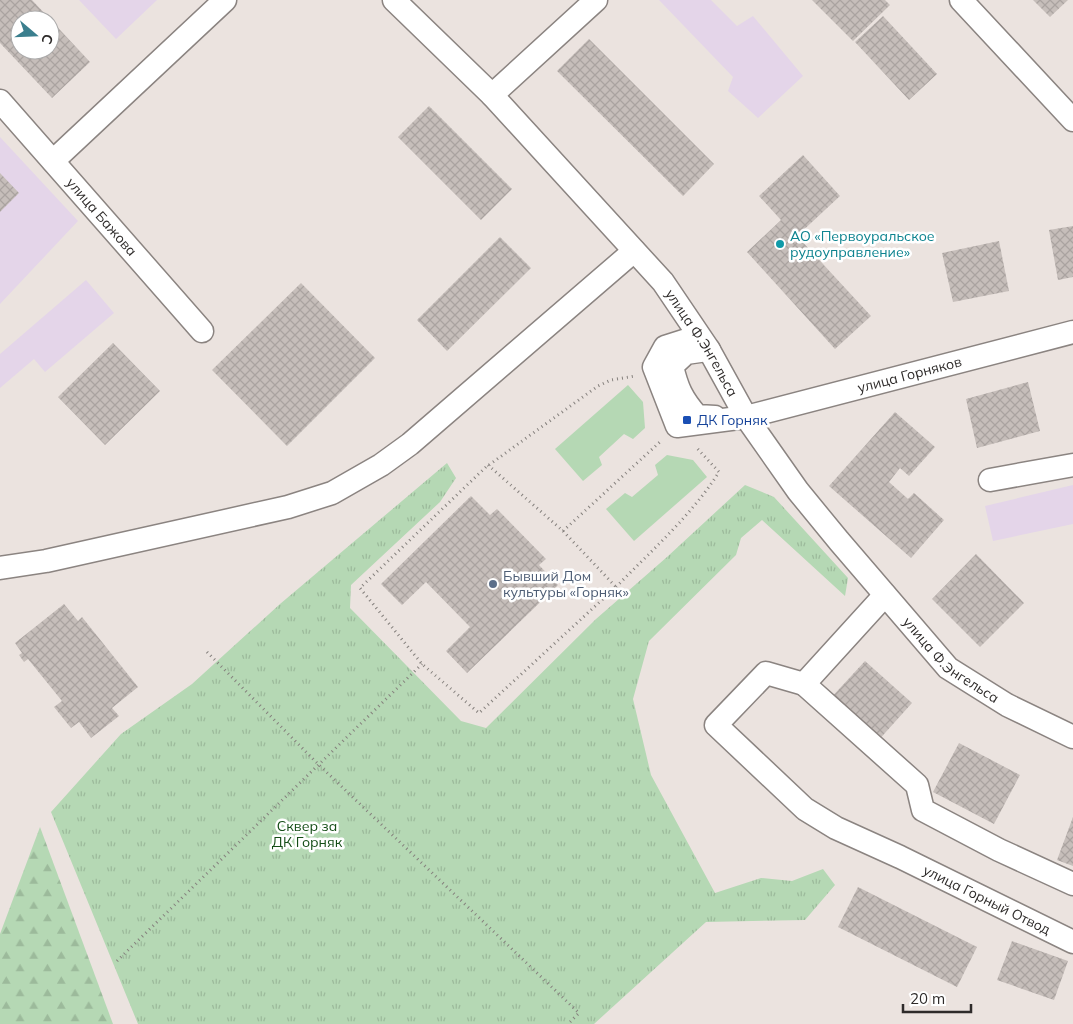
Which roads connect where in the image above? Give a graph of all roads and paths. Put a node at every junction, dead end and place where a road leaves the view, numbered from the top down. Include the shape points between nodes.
1 (225, 0) edge
2 (394, 0) edge
3 (596, 0) edge
4 (961, 0) edge
5 (492, 95) junction
6 (0, 101) edge
7 (1073, 120) edge
8 (53, 161) junction
9 (634, 251) junction
10 (202, 331) dead end
11 (1073, 332) edge
12 (709, 350) junction
13 (637, 376) dead end
14 (746, 417) junction
15 (677, 426) junction
16 (488, 465) junction
17 (1073, 465) edge
18 (990, 480) dead end
19 (563, 531) junction
20 (0, 568) edge
21 (616, 587) junction
22 (885, 595) junction
23 (207, 652) dead end
24 (422, 664) junction
25 (804, 684) junction
26 (1073, 737) edge
27 (318, 764) junction
28 (1073, 884) edge
29 (1073, 942) edge
30 (117, 961) dead end
31 (568, 1024) edge

1 - 8 street
2 - 5 street, улица Ф.Энгельса
3 - 5 street
4 - 7 street
5 - 9 street, улица Ф.Энгельса
6 - 8 street, улица Бажова
8 - 10 street, улица Бажова
9 - 12 street, улица Ф.Энгельса via 662,282
9 - 20 street via 410,444 332,493 288,507 46,561
11 - 14 street, улица Горняков
12 - 14 street, улица Ф.Энгельса
12 - 14 street via 686,353 672,366 677,387 697,416
12 - 15 street via 686,340 665,347 654,367
13 - 16 path via 611,380 598,386
14 - 15 street
14 - 22 street, улица Ф.Энгельса via 798,491
15 - 19 path
15 - 21 path via 719,472 689,514
16 - 19 path
16 - 24 path via 360,588
17 - 18 street
19 - 21 path
21 - 24 path via 479,712
22 - 25 street
22 - 26 street, улица Ф.Энгельса via 948,668 1007,705
23 - 27 path
24 - 27 path
25 - 28 street via 917,785 923,810
25 - 29 street, улица Горный Отвод via 766,673 716,725 805,809 836,828
27 - 30 path
27 - 31 path via 579,1013

